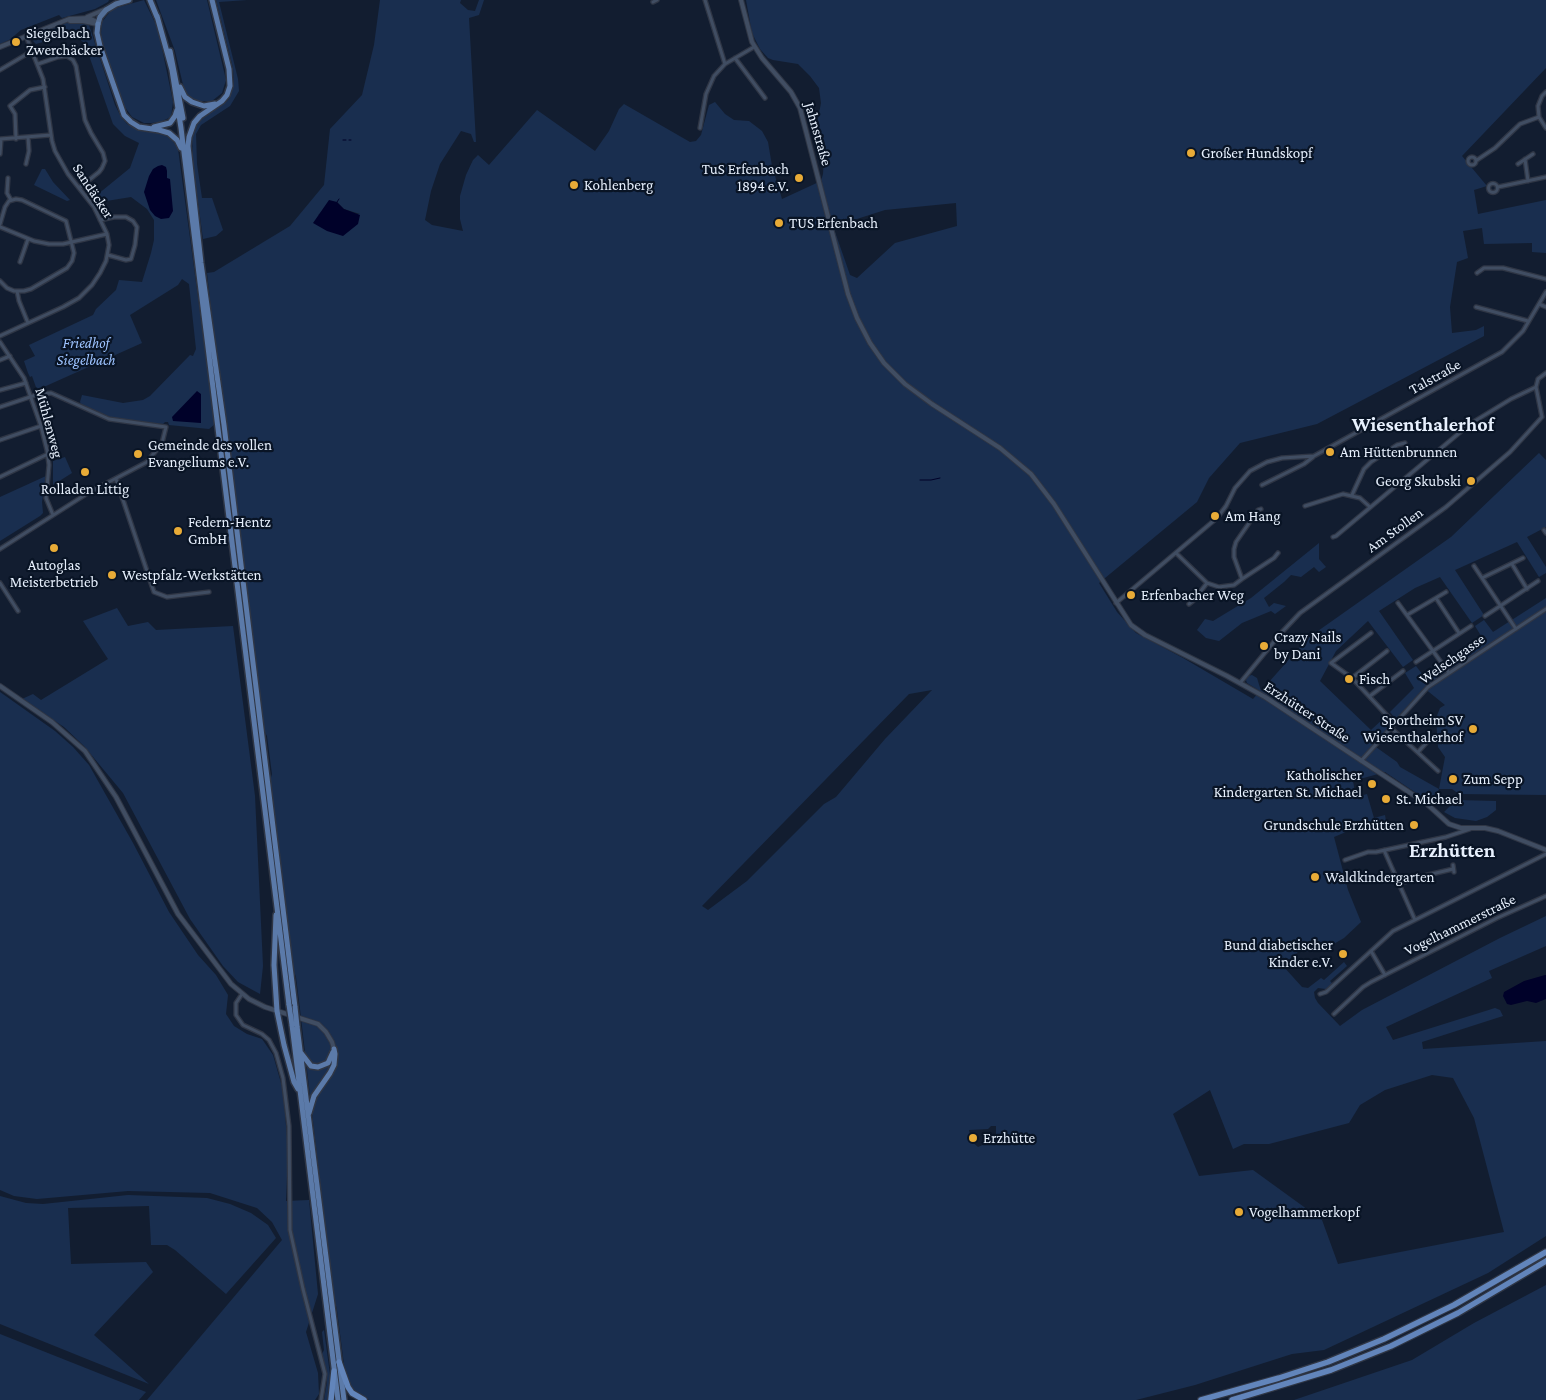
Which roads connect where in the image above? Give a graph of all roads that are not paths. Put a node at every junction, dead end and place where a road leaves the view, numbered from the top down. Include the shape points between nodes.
1 (129, 0) edge
2 (150, 0) edge
3 (212, 0) edge
4 (705, 0) edge
5 (741, 0) edge
6 (109, 8) junction
7 (157, 16) junction
8 (85, 18) junction
9 (60, 22) junction
10 (98, 24) junction
11 (26, 36) junction
12 (0, 47) edge
13 (754, 48) junction
14 (32, 51) junction
15 (735, 58) junction
16 (38, 64) junction
17 (725, 64) junction
18 (0, 70) edge
19 (175, 72) junction
20 (45, 87) junction
21 (1546, 92) edge
22 (765, 98) dead end
23 (176, 99) junction
24 (218, 104) junction
25 (1539, 116) junction
26 (146, 128) junction
27 (700, 128) dead end
28 (1546, 128) edge
29 (51, 135) junction
30 (16, 138) junction
31 (28, 138) junction
32 (0, 139) edge
33 (0, 154) edge
34 (1532, 154) dead end
35 (189, 158) junction
36 (1525, 159) junction
37 (1477, 160) dead end
38 (26, 164) dead end
39 (185, 164) junction
40 (1518, 164) dead end
41 (1546, 176) edge
42 (8, 178) dead end
43 (1528, 181) junction
44 (1498, 187) dead end
45 (79, 188) junction
46 (11, 200) junction
47 (100, 220) junction
48 (0, 225) edge
49 (107, 234) junction
50 (28, 239) junction
51 (72, 242) junction
52 (108, 254) junction
53 (20, 262) dead end
54 (1477, 273) dead end
55 (1546, 279) edge
56 (0, 281) edge
57 (17, 291) junction
58 (1546, 292) edge
59 (1539, 304) junction
60 (1476, 307) dead end
61 (1546, 307) edge
62 (1528, 321) junction
63 (28, 323) junction
64 (0, 336) edge
65 (0, 342) edge
66 (10, 356) junction
67 (0, 360) edge
68 (1546, 373) edge
69 (26, 384) junction
70 (1536, 387) junction
71 (0, 390) edge
72 (31, 396) junction
73 (0, 407) edge
74 (221, 425) junction
75 (41, 426) junction
76 (223, 436) junction
77 (0, 440) edge
78 (1405, 443) dead end
79 (48, 454) junction
80 (1314, 456) junction
81 (0, 478) edge
82 (116, 479) junction
83 (1262, 485) dead end
84 (1352, 495) junction
85 (1305, 506) dead end
86 (1370, 507) junction
87 (1260, 509) dead end
88 (53, 515) junction
89 (1333, 537) dead end
90 (0, 549) edge
91 (1176, 553) junction
92 (1278, 553) dead end
93 (1523, 558) dead end
94 (1512, 564) junction
95 (1474, 566) dead end
96 (1482, 578) junction
97 (1242, 580) junction
98 (1538, 581) dead end
99 (0, 583) edge
100 (1207, 583) junction
101 (1527, 589) junction
102 (210, 592) dead end
103 (1446, 592) dead end
104 (1436, 598) junction
105 (1398, 603) dead end
106 (1116, 604) junction
107 (1190, 604) dead end
108 (1501, 606) junction
109 (1546, 609) edge
110 (18, 611) dead end
111 (1407, 615) junction
112 (1486, 616) dead end
113 (1471, 626) dead end
114 (1516, 629) junction
115 (1371, 632) dead end
116 (1459, 633) junction
117 (1433, 650) junction
118 (1387, 651) dead end
119 (1416, 662) dead end
120 (1403, 671) dead end
121 (1449, 673) junction
122 (1352, 678) junction
123 (1240, 683) junction
124 (0, 686) edge
125 (1370, 696) junction
126 (1394, 723) junction
127 (1390, 728) junction
128 (1429, 740) dead end
129 (1418, 752) junction
130 (1361, 761) junction
131 (1438, 771) dead end
132 (1471, 828) junction
133 (1384, 850) junction
134 (1546, 850) edge
135 (1546, 854) edge
136 (1345, 860) dead end
137 (1454, 869) dead end
138 (1400, 884) junction
139 (1546, 896) edge
140 (277, 908) junction
141 (1415, 920) junction
142 (1371, 951) junction
143 (1385, 975) junction
144 (242, 994) junction
145 (1320, 994) dead end
146 (292, 1006) junction
147 (277, 1011) junction
148 (1334, 1014) dead end
149 (294, 1026) junction
150 (334, 1049) junction
151 (300, 1051) junction
152 (299, 1091) junction
153 (308, 1118) junction
154 (314, 1189) junction
155 (316, 1204) junction
156 (1546, 1252) edge
157 (1546, 1261) edge
158 (339, 1362) junction
159 (334, 1371) junction
160 (321, 1400) edge
161 (331, 1400) edge
162 (338, 1400) edge
163 (344, 1400) edge
164 (364, 1400) edge
165 (1203, 1400) edge
166 (1232, 1400) edge

1 - 6 main road
2 - 7 highway
3 - 24 highway via 231,79 228,92
4 - 17 street
5 - 13 street, Jahnstraße
6 - 8 street
6 - 10 main road
7 - 19 highway via 166,34
7 - 23 highway via 170,61
8 - 9 street
8 - 10 street
9 - 10 street
9 - 11 street
10 - 26 highway via 100,46 122,111 131,122
11 - 12 street
11 - 14 street, Sandäcker
13 - 15 street
13 - 106 street, Jahnstraße via 798,104 845,282 870,343 897,377 921,397 1000,448 1031,474 1059,512
14 - 16 street, Sandäcker
14 - 18 street
15 - 17 street
15 - 22 street
16 - 20 street, Sandäcker
16 - 45 street via 67,56 76,66 85,120 105,160 99,172
17 - 27 street via 709,86
19 - 24 highway via 188,100 200,105
19 - 35 highway
20 - 29 street, Sandäcker
20 - 30 street via 30,90 10,106
21 - 25 street via 1538,106
23 - 26 highway via 177,113 173,120
23 - 39 highway
24 - 35 highway via 194,124 189,137
25 - 28 street
25 - 37 street via 1520,124
26 - 39 highway via 165,131 174,137 181,147
29 - 31 street
29 - 45 street, Sandäcker via 59,160
30 - 31 street
30 - 32 street
31 - 38 street
32 - 33 street
34 - 36 street
35 - 74 highway
36 - 40 street
36 - 43 street
39 - 74 highway
41 - 43 street
42 - 46 street via 6,192
43 - 44 street
45 - 47 street, Sandäcker
46 - 48 street via 6,204
46 - 51 street via 22,200 64,219
47 - 49 street, Sandäcker
47 - 52 street via 126,217 134,221 138,230 131,259
48 - 50 street
49 - 51 street
49 - 52 street, Sandäcker
50 - 51 street via 49,244
50 - 53 street
51 - 57 street via 73,257 67,268 31,289
52 - 63 street, Sandäcker via 96,280 80,298
54 - 55 street via 1484,268 1503,268
56 - 57 street
57 - 63 street
58 - 59 street, Talstraße
59 - 61 street
59 - 62 street, Talstraße
60 - 62 street
62 - 80 street, Talstraße via 1502,352
63 - 64 street, Sandäcker
65 - 66 street, Mühlenweg
66 - 67 street
66 - 69 street, Mühlenweg
68 - 70 street via 1538,379
69 - 71 street
69 - 72 street, Mühlenweg
70 - 86 street via 1480,417
70 - 123 street, Am Stollen via 1542,417 1510,452 1446,507 1300,613
72 - 73 street
72 - 75 street, Mühlenweg
72 - 82 street via 51,392 109,419 166,427 162,443 153,456
74 - 76 highway
75 - 77 street
75 - 79 street, Mühlenweg
76 - 140 highway
76 - 146 highway
78 - 84 street via 1371,462 1361,474
79 - 81 street
79 - 88 street, Mühlenweg via 46,498
80 - 83 street, Talstraße
80 - 91 street, Talstraße via 1282,458 1250,471 1235,488 1217,518
82 - 88 street
82 - 102 street via 154,592 167,597
84 - 85 street via 1343,494
84 - 86 street
86 - 89 street
87 - 97 street via 1234,549
88 - 90 street
91 - 100 street
91 - 106 street, Talstraße
92 - 97 street
93 - 94 street
94 - 96 street
94 - 101 street
95 - 96 street
96 - 108 street
97 - 100 street via 1227,587
98 - 101 street
99 - 110 street
100 - 107 street
101 - 108 street
103 - 104 street
104 - 111 street
104 - 116 street
105 - 111 street
106 - 123 street, Erzhütter Straße via 1140,632
108 - 112 street
108 - 114 street
109 - 114 street, Welschgasse
111 - 117 street
113 - 116 street
114 - 121 street, Welschgasse
115 - 122 street via 1331,663
116 - 117 street
117 - 119 street
117 - 121 street
118 - 122 street
120 - 125 street
121 - 126 street, Welschgasse via 1428,687
122 - 125 street
123 - 130 street, Erzhütter Straße
124 - 144 street via 41,714 85,752 132,824 178,914 212,961
125 - 126 street
126 - 127 street, Welschgasse
127 - 129 street
127 - 130 street, Welschgasse
128 - 129 street
129 - 131 street
130 - 132 street, Erzhütter Straße via 1427,804 1449,824
132 - 133 street via 1446,837
132 - 134 street, Erzhütter Straße via 1498,831
133 - 136 street
133 - 138 street
135 - 141 street
137 - 138 street
138 - 141 street
139 - 143 street, Vogelhammerstraße
140 - 146 highway
140 - 147 highway via 274,923
141 - 142 street via 1393,931
142 - 143 street
142 - 145 street
143 - 148 street, Vogelhammerstraße via 1363,987
144 - 147 street
144 - 160 street via 236,1004 236,1015 243,1024 269,1040 283,1078 289,1126 290,1230 325,1374
146 - 149 highway, bridge
147 - 150 street via 318,1024
147 - 152 highway
149 - 151 highway
149 - 152 highway
150 - 151 highway via 331,1060 318,1067 311,1066
150 - 153 highway via 334,1065 314,1096
151 - 153 highway
152 - 154 highway
153 - 154 highway
154 - 155 highway
155 - 158 highway
155 - 159 highway
156 - 165 highway via 1454,1305 1384,1339 1328,1362
157 - 166 highway via 1465,1309 1391,1346 1331,1370
158 - 163 highway
158 - 164 highway via 348,1387
159 - 161 highway
159 - 162 highway

